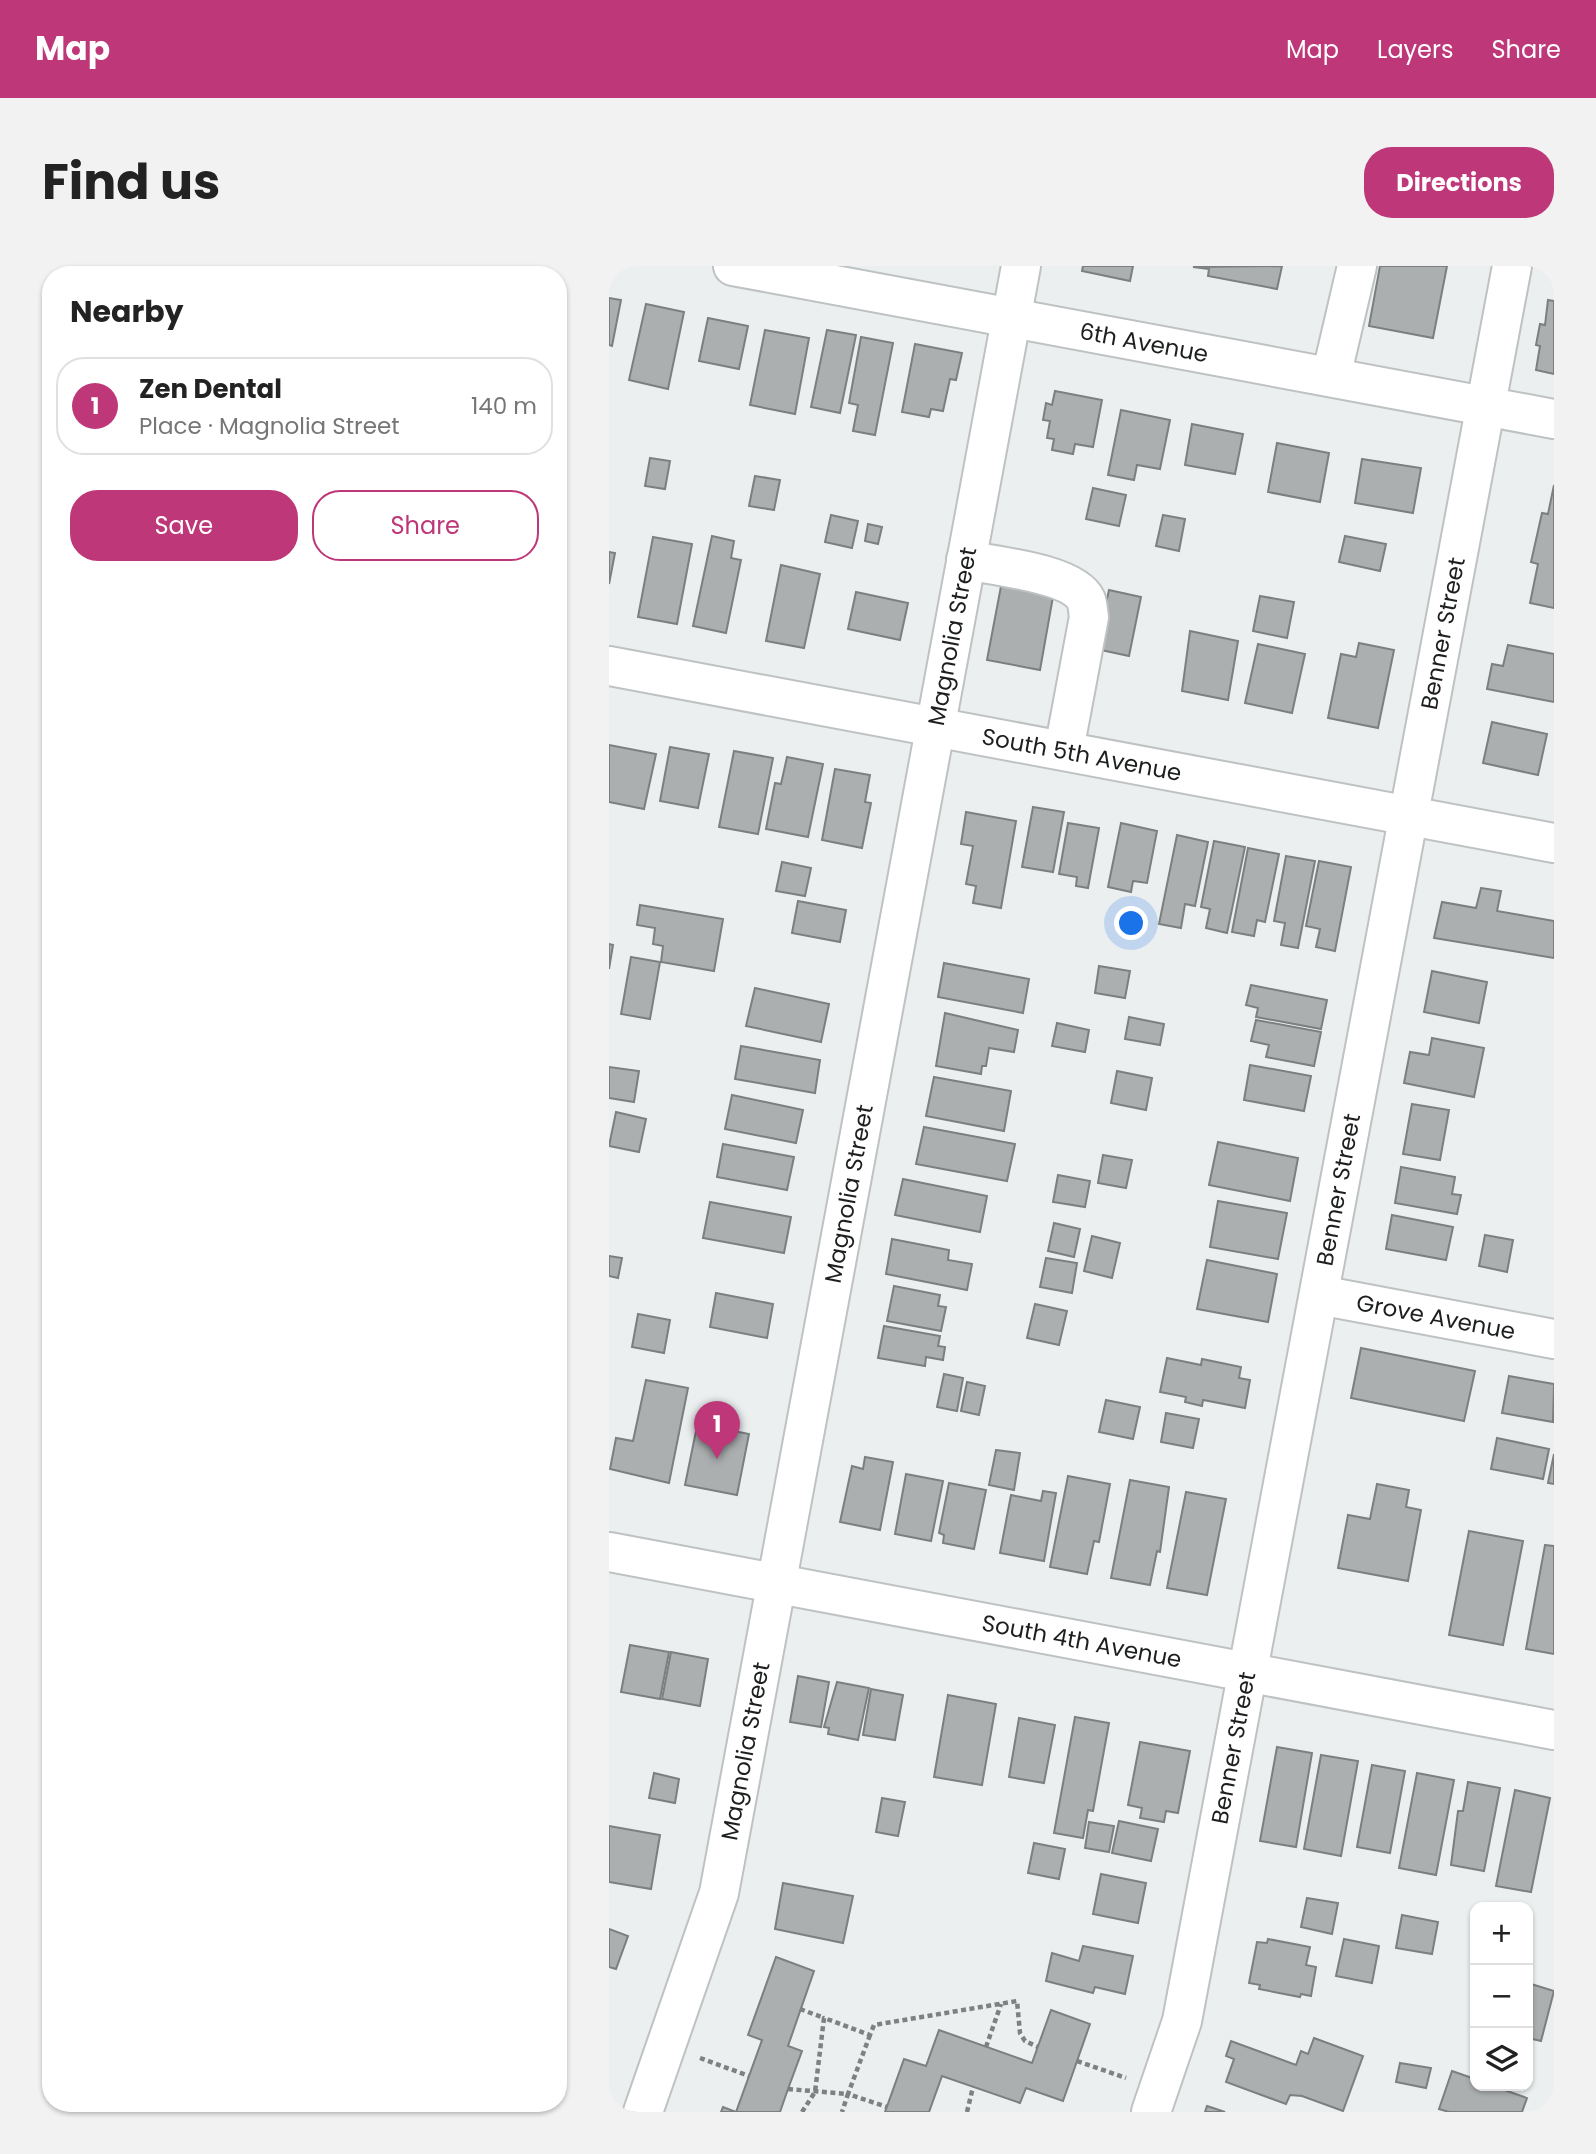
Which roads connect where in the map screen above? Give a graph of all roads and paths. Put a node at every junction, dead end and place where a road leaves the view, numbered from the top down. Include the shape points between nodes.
1 (733, 266) edge
2 (1021, 266) edge
3 (1357, 266) edge
4 (1512, 266) edge
5 (1012, 318) junction
6 (1331, 377) junction
7 (1486, 407) junction
8 (1554, 419) edge
9 (966, 560) junction
10 (609, 666) edge
11 (935, 726) junction
12 (1064, 750) junction
13 (1409, 816) junction
14 (1554, 843) edge
15 (1319, 1295) junction
16 (1552, 1328) edge
17 (609, 1552) edge
18 (776, 1585) junction
19 (1249, 1672) junction
20 (1554, 1730) edge
21 (1002, 2003) junction
22 (800, 2009) dead end
23 (824, 2018) junction
24 (870, 2035) junction
25 (986, 2047) dead end
26 (1038, 2047) dead end
27 (699, 2058) dead end
28 (1077, 2061) dead end
29 (749, 2076) dead end
30 (1127, 2078) dead end
31 (973, 2087) dead end
32 (788, 2089) dead end
33 (815, 2092) junction
34 (848, 2094) junction
35 (887, 2107) dead end
36 (643, 2112) edge
37 (802, 2112) edge
38 (842, 2112) edge
39 (967, 2112) edge
40 (1151, 2112) edge

1 - 5 street, 6th Avenue
2 - 5 street, Magnolia Street
3 - 6 street
4 - 7 street, Benner Street
5 - 6 street, 6th Avenue
5 - 9 street, Magnolia Street
6 - 7 street, 6th Avenue
7 - 8 street, 6th Avenue
7 - 13 street, Benner Street
9 - 11 street, Magnolia Street
9 - 12 street via 1049,577 1077,590 1086,600 1089,617
10 - 11 street, South 5th Avenue
11 - 12 street, South 5th Avenue
11 - 18 street, Magnolia Street
12 - 13 street, South 5th Avenue
13 - 14 street, South 5th Avenue
13 - 15 street, Benner Street
15 - 16 street, Grove Avenue
15 - 19 street, Benner Street
17 - 18 street, South 4th Avenue
18 - 19 street, South 4th Avenue
18 - 36 street, Magnolia Street via 719,1893
19 - 20 street, South 4th Avenue
19 - 40 street, Benner Street via 1182,2021
21 - 24 path via 874,2025
21 - 25 path
21 - 26 path via 1017,2000 1020,2034
22 - 23 path
23 - 24 path
23 - 33 path
24 - 34 path
27 - 29 path
28 - 30 path
31 - 39 path
32 - 33 path
33 - 34 path
33 - 37 path
34 - 35 path
34 - 38 path

